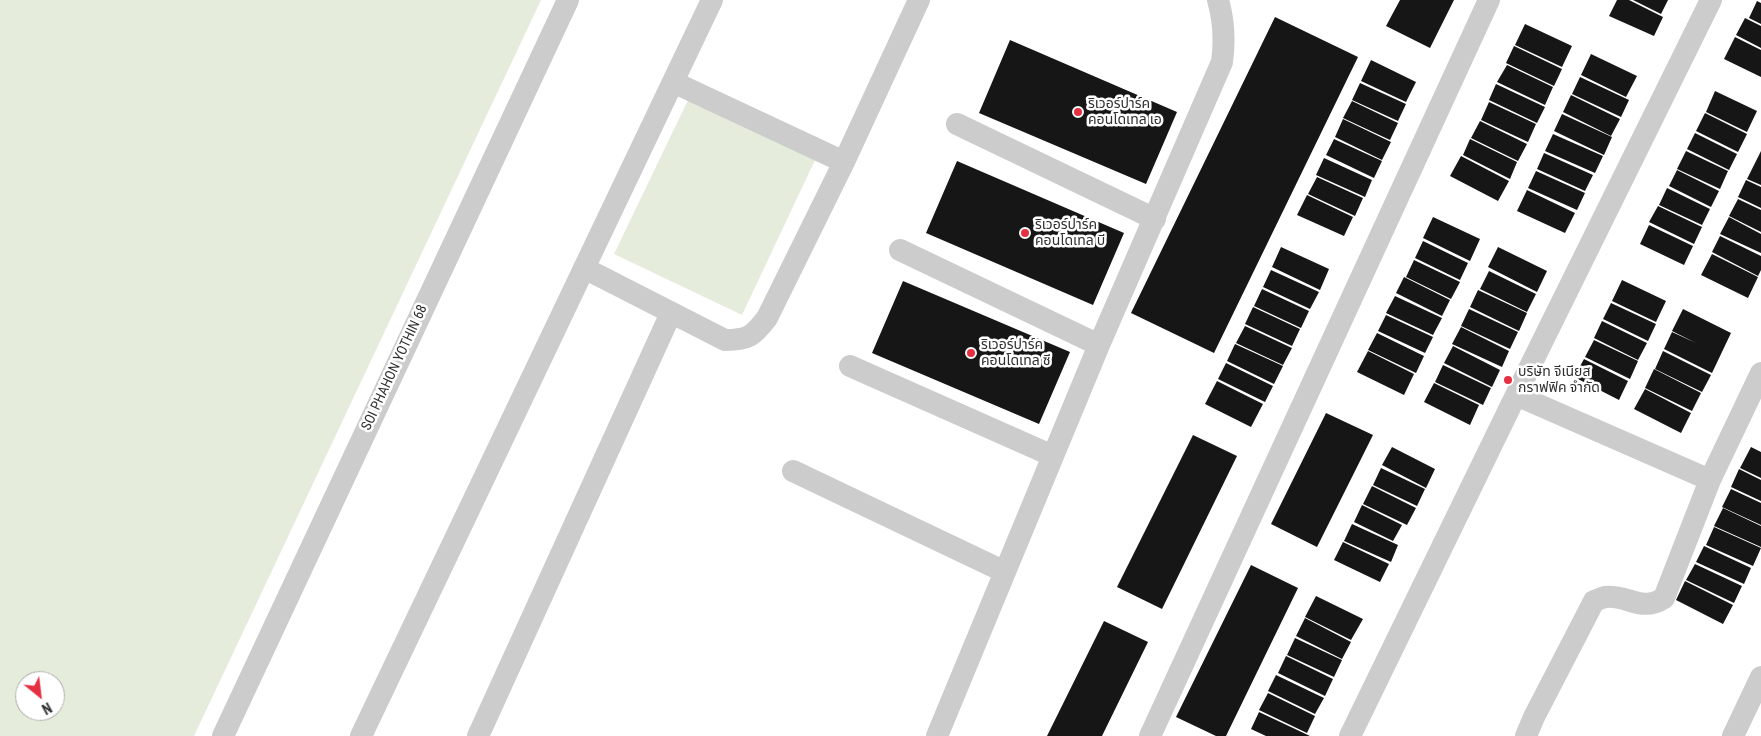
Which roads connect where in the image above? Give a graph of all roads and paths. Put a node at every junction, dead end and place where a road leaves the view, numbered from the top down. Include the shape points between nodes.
1 (568, 0) edge
2 (712, 0) edge
3 (919, 0) edge
4 (1218, 0) edge
5 (1488, 0) edge
6 (1711, 0) edge
7 (673, 82) junction
8 (957, 124) dead end
9 (844, 162) junction
10 (1155, 219) junction
11 (900, 250) dead end
12 (584, 268) junction
13 (671, 313) junction
14 (1099, 345) junction
15 (850, 366) dead end
16 (1761, 373) edge
17 (1516, 395) junction
18 (1052, 456) junction
19 (793, 471) dead end
20 (1710, 480) junction
21 (1005, 572) junction
22 (1761, 677) edge
23 (223, 736) edge
24 (361, 736) edge
25 (478, 736) edge
26 (937, 736) edge
27 (1150, 736) edge
28 (1350, 736) edge
29 (1526, 736) edge
30 (1733, 736) edge

1 - 23 street, SOI PHAHON YOTHIN 68
2 - 7 street
3 - 9 street
4 - 10 street via 1225,38 1222,62
5 - 27 street
6 - 17 street
7 - 9 street
7 - 12 street
8 - 10 street
9 - 13 street via 767,318 755,333 742,340 725,340
10 - 14 street
11 - 14 street
12 - 13 street
12 - 24 street
13 - 25 street
14 - 18 street
15 - 18 street
16 - 20 street
17 - 20 street
17 - 28 street
18 - 21 street
19 - 21 street
20 - 29 street via 1664,598 1644,605 1611,597 1594,601
21 - 26 street
22 - 30 street

